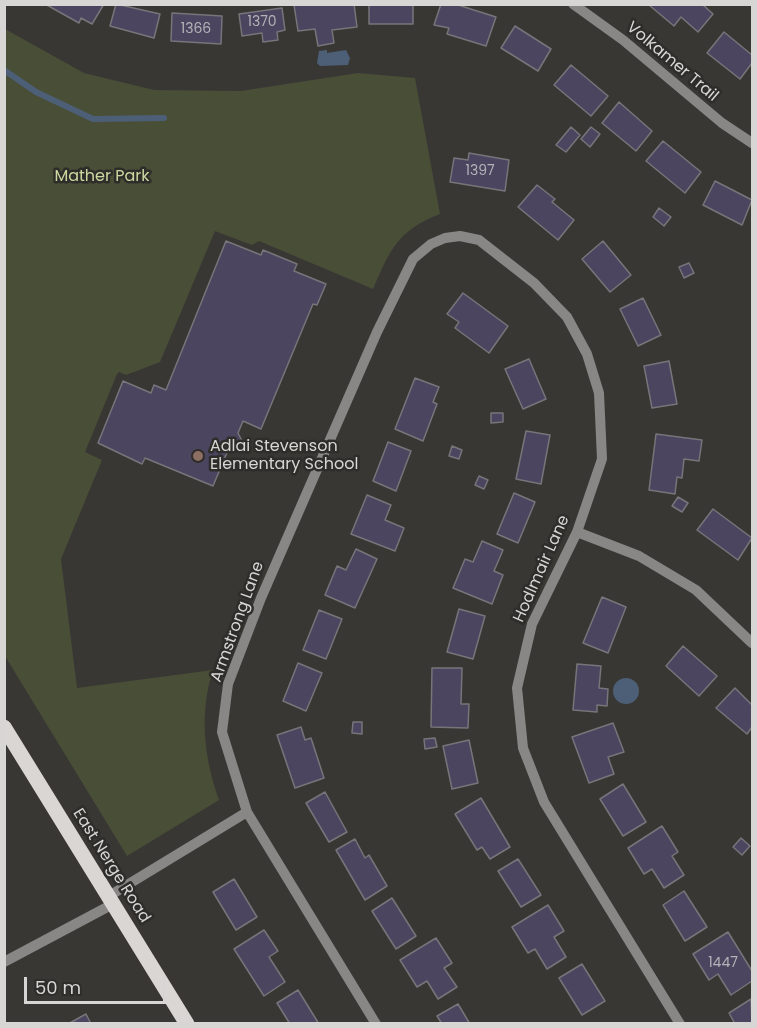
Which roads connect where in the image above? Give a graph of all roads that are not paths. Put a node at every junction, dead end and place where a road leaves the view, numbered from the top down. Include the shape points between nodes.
1 (573, 4) edge
2 (753, 143) edge
3 (445, 238) joint
4 (577, 532) junction
5 (753, 643) edge
6 (4, 727) edge
7 (247, 812) junction
8 (111, 900) junction
9 (4, 962) edge
10 (187, 1023) edge
11 (376, 1023) edge
12 (680, 1023) edge

1 - 2 street, Volkamer Trail via 623,40 722,123
3 - 4 street, Hodlmair Lane via 479,240 534,283 567,317 587,354 599,393 602,459
3 - 7 street, Armstrong Lane via 413,259 377,332 261,598 228,684 222,732
4 - 5 street via 639,556 696,590
4 - 12 street, Hodlmair Lane via 532,624 517,688 523,748 544,802
6 - 8 main road, East Nerge Road
7 - 8 street
7 - 11 street, Armstrong Lane
8 - 9 street
8 - 10 main road, East Nerge Road

